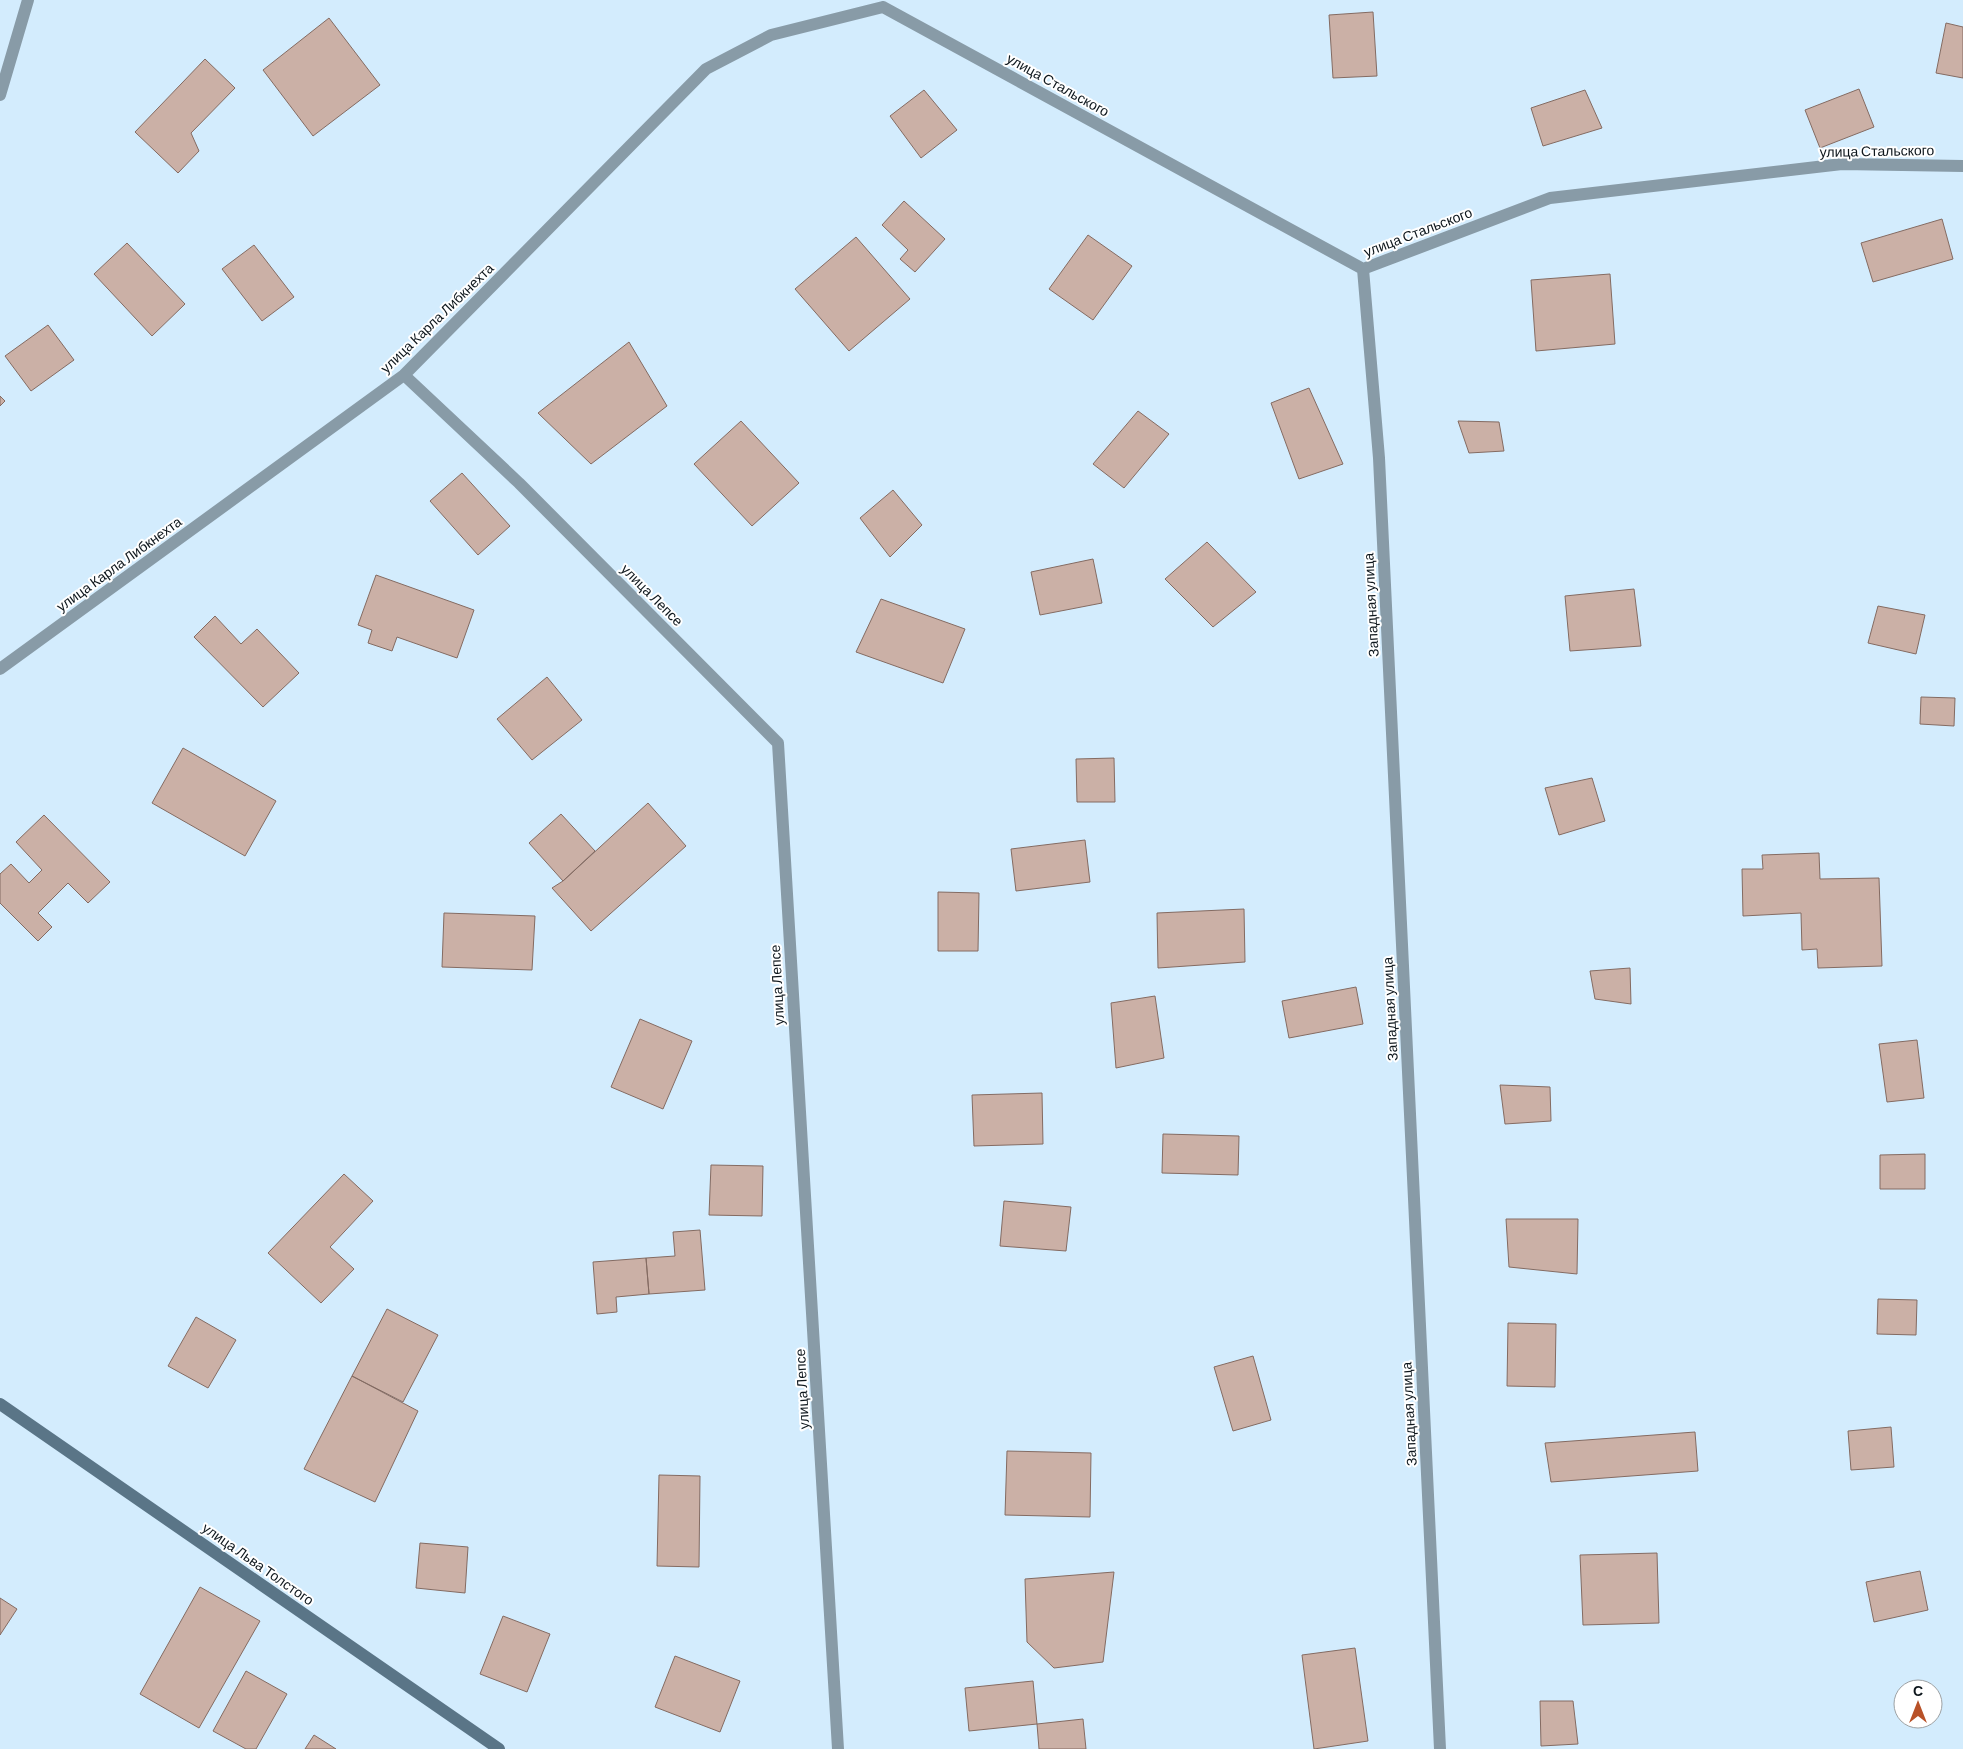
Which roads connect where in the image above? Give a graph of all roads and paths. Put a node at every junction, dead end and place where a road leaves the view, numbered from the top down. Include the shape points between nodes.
1 (28, 0) edge
2 (884, 4) edge
3 (0, 95) edge
4 (1963, 166) edge
5 (1363, 269) junction
6 (404, 374) junction
7 (0, 669) edge
8 (0, 1404) edge
9 (496, 1748) edge
10 (838, 1749) edge
11 (1440, 1749) edge

1 - 3 street
2 - 5 street, улица Стальского
2 - 6 street, улица Карла Либкнехта via 771,35 706,69
4 - 5 street, улица Стальского via 1842,164 1550,198
5 - 11 street, Западная улица via 1379,458
6 - 7 street, улица Карла Либкнехта
6 - 10 street, улица Лепсе via 519,483 778,742
8 - 9 street, улица Льва Толстого

